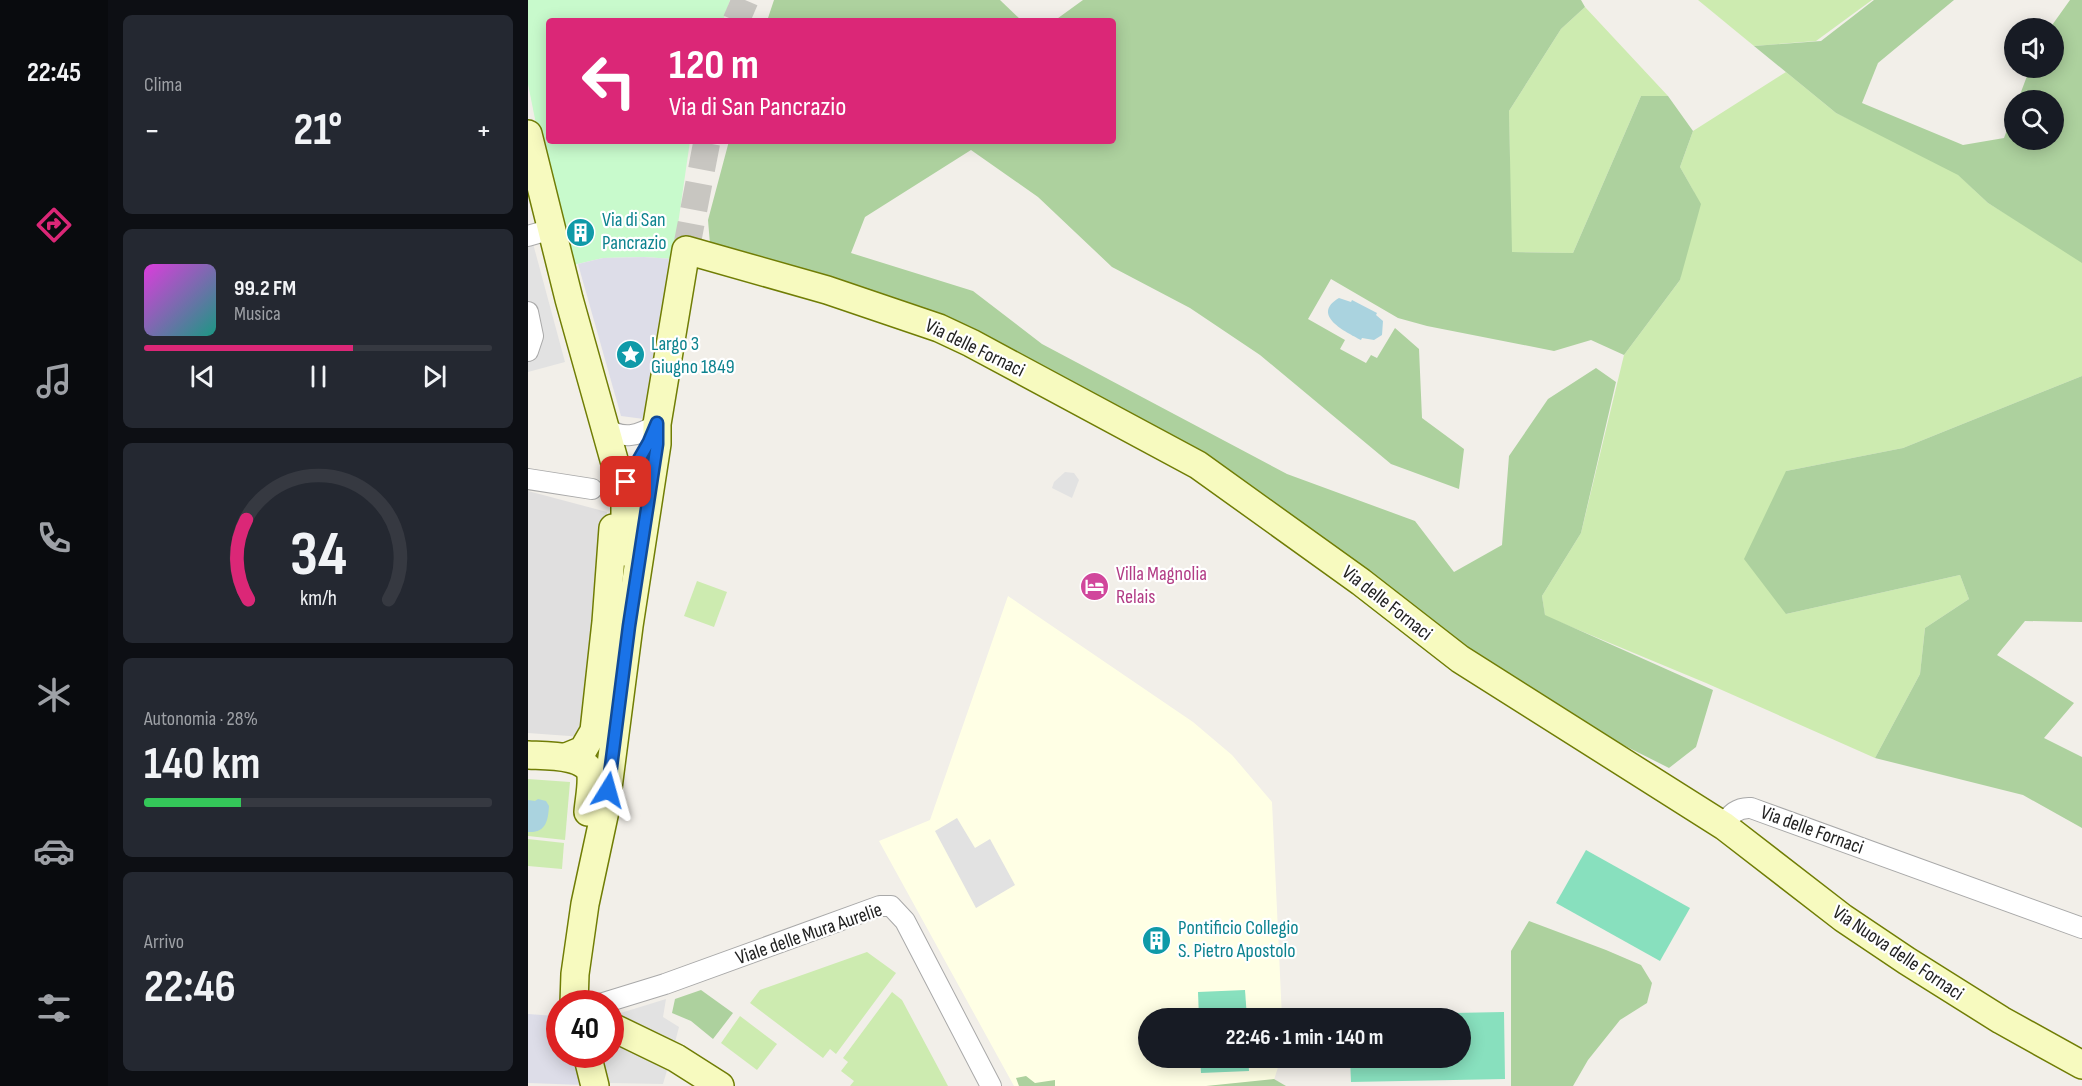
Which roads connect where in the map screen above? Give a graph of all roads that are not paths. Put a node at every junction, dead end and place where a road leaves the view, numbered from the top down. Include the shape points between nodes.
1 (528, 134) edge
2 (540, 233) edge
3 (528, 312) edge
4 (528, 351) edge
5 (657, 423) junction
6 (603, 426) junction
7 (528, 479) edge
8 (592, 489) dead end
9 (621, 490) junction
10 (617, 712) junction
11 (528, 755) edge
12 (566, 757) junction
13 (1724, 826) junction
14 (585, 903) junction
15 (2082, 928) edge
16 (574, 990) edge
17 (624, 996) edge
18 (624, 1033) edge
19 (2082, 1065) edge
20 (590, 1068) edge
21 (595, 1086) edge
22 (720, 1086) edge
23 (991, 1086) edge

1 - 2 street
2 - 6 street
3 - 4 street via 532,336
5 - 6 street via 631,436
5 - 9 street
5 - 10 street
5 - 13 street, Via delle Fornaci via 687,250 827,290 939,328 1198,465 1460,659
6 - 9 street
7 - 8 street
9 - 10 street via 626,506 626,542 613,672
9 - 12 street via 614,514 594,731 583,750
10 - 14 street via 605,811
11 - 12 street
12 - 14 street via 585,764 591,775
13 - 15 street, Via delle Fornaci via 1733,813 1751,808
13 - 19 street, Via Nuova delle Fornaci via 1875,940 1983,1009
14 - 16 street
17 - 23 street, Viale delle Mura Aurelie via 880,906 891,906 905,921
18 - 22 street via 676,1058
20 - 21 street

